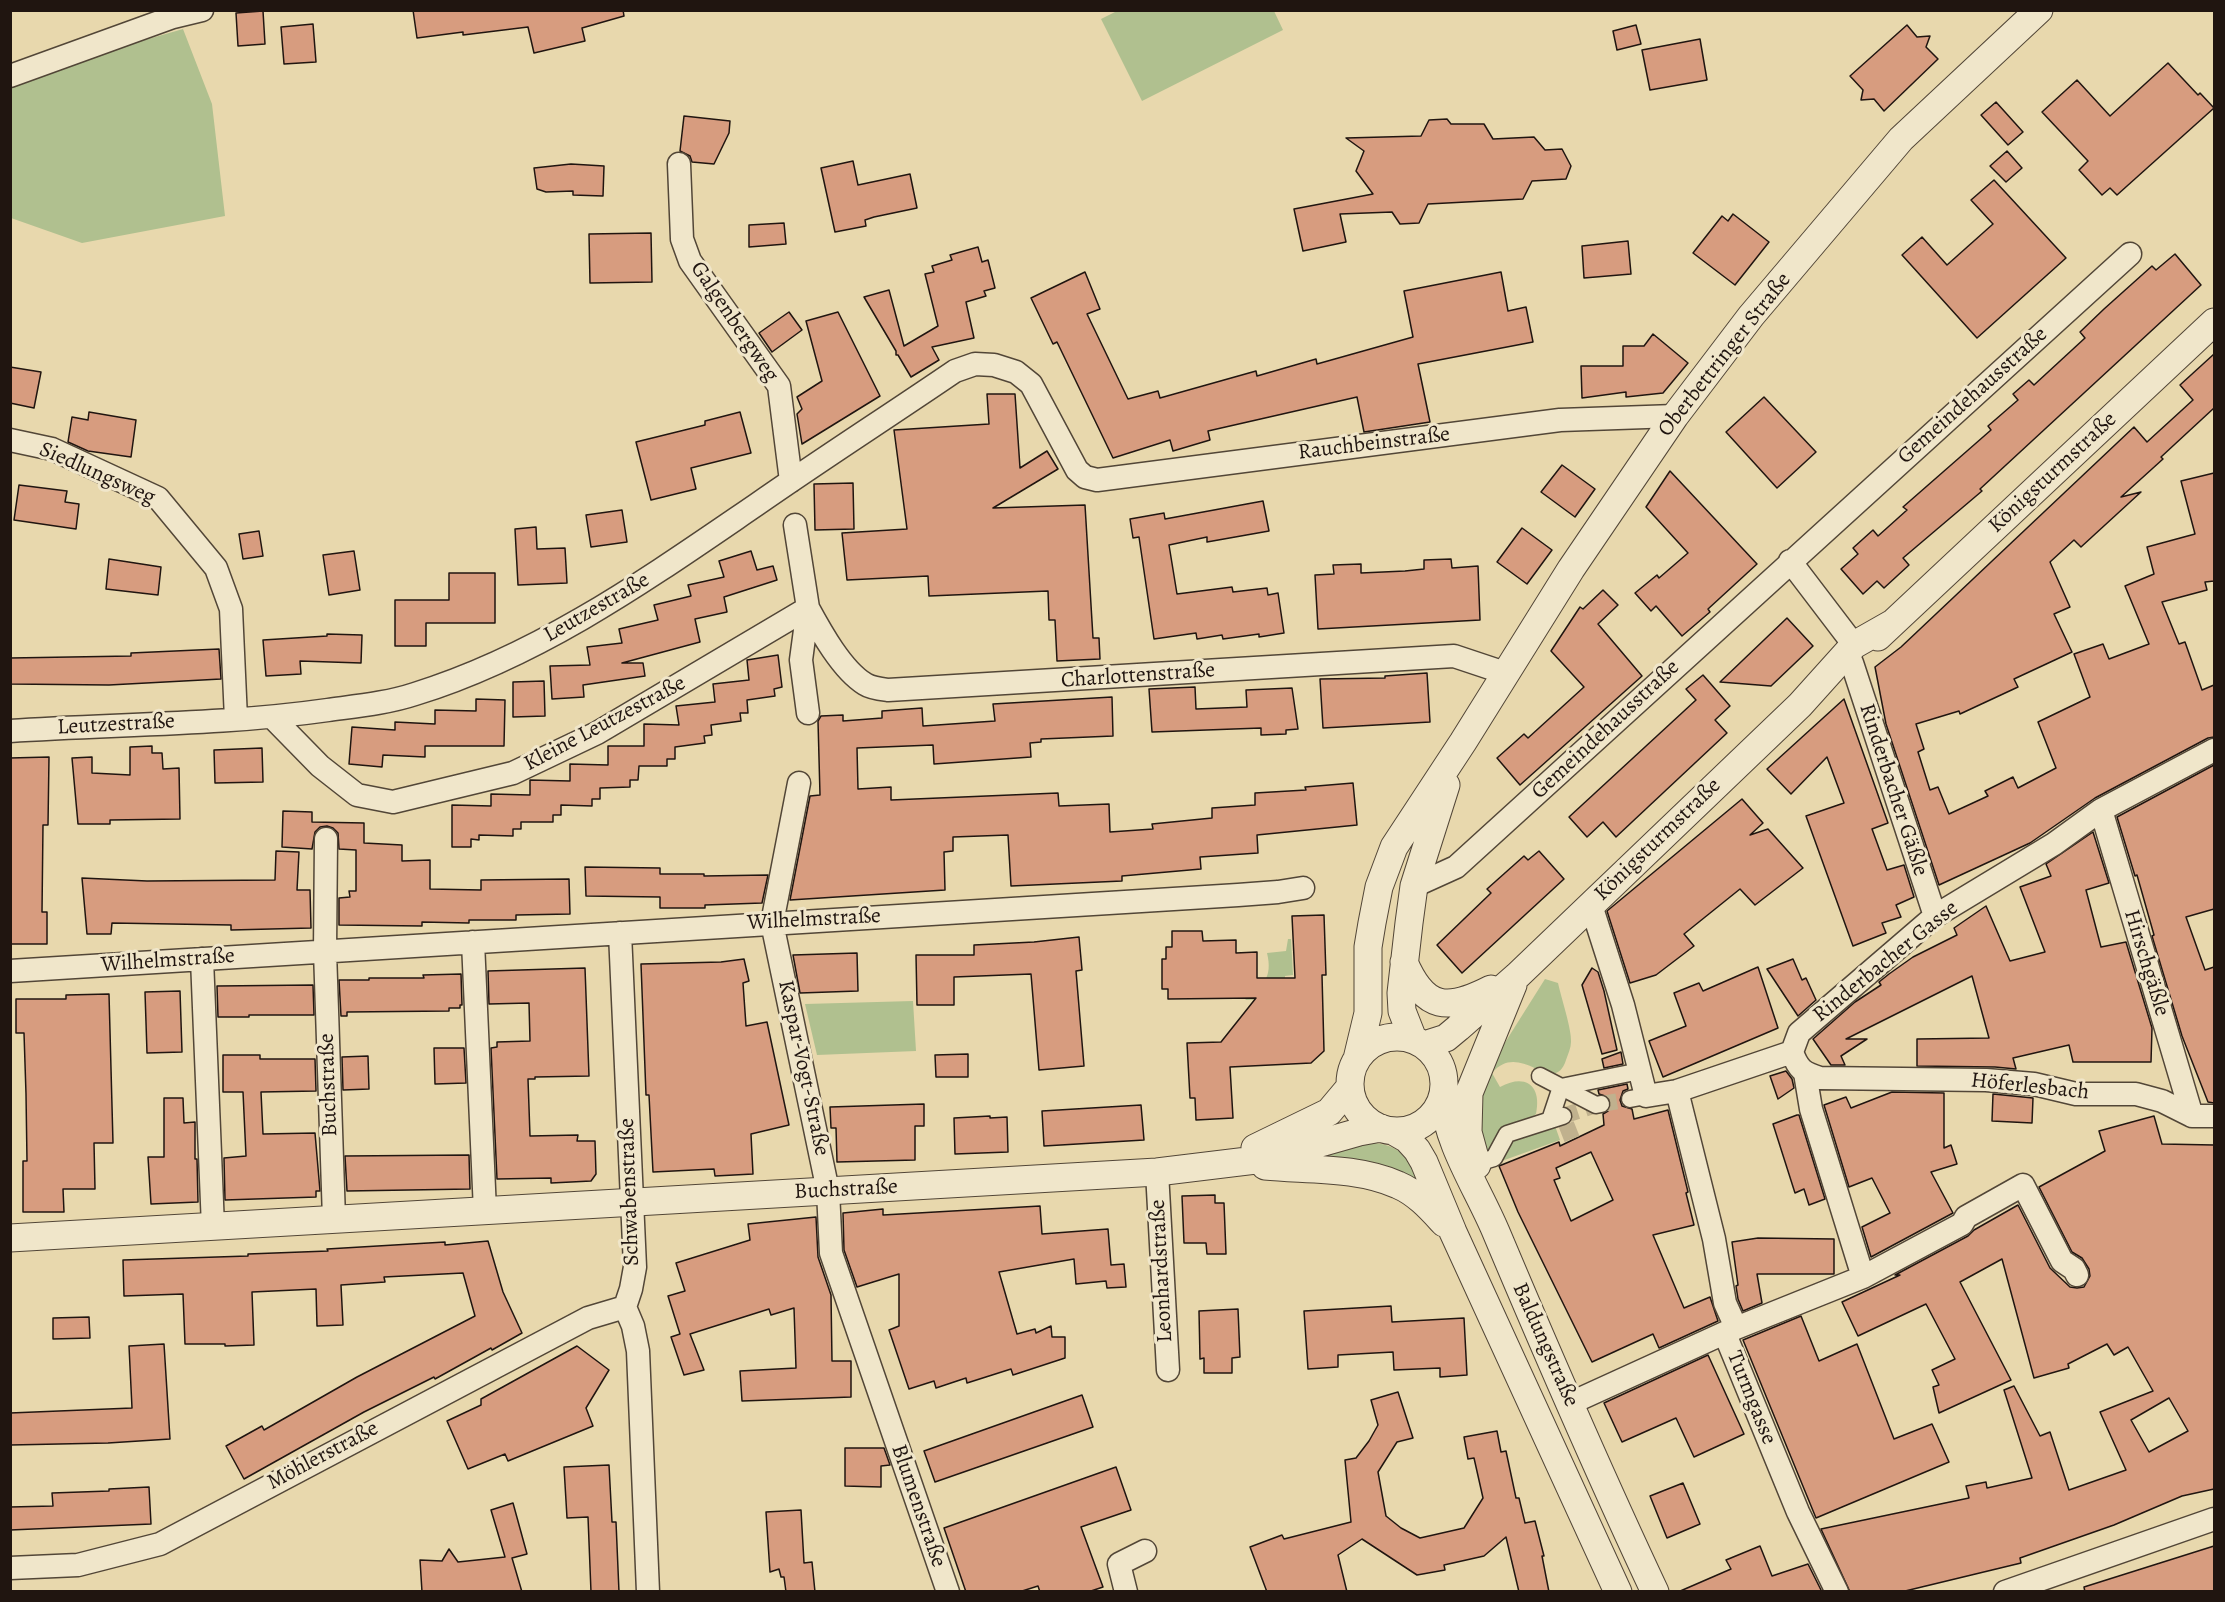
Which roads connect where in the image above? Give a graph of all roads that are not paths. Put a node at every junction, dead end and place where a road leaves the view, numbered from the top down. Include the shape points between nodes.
1 (202, 10) edge
2 (2038, 10) edge
3 (10, 76) edge
4 (679, 164) dead end
5 (2130, 254) dead end
6 (2214, 322) edge
7 (1675, 416) junction
8 (10, 440) edge
9 (1077, 470) joint
10 (790, 481) junction
11 (795, 525) dead end
12 (1790, 561) junction
13 (808, 608) junction
14 (1853, 654) junction
15 (1505, 673) junction
16 (808, 713) dead end
17 (273, 718) junction
18 (236, 720) junction
19 (10, 731) edge
20 (1463, 742) junction
21 (2214, 750) edge
22 (799, 783) dead end
23 (2101, 810) junction
24 (326, 839) dead end
25 (1414, 886) junction
26 (1303, 888) dead end
27 (1591, 905) junction
28 (1935, 916) junction
29 (772, 923) junction
30 (620, 933) junction
31 (473, 942) junction
32 (325, 951) junction
33 (202, 959) junction
34 (1404, 963) junction
35 (10, 971) edge
36 (1516, 976) junction
37 (1419, 1042) junction
38 (1792, 1052) junction
39 (1357, 1059) junction
40 (1640, 1071) junction
41 (1805, 1074) junction
42 (1540, 1076) dead end
43 (1350, 1087) junction
44 (1561, 1087) junction
45 (1443, 1089) junction
46 (1677, 1091) junction
47 (1601, 1104) tunnel mouth
48 (2203, 1116) edge
49 (1387, 1129) junction
50 (1484, 1161) dead end
51 (1218, 1165) junction
52 (1157, 1172) junction
53 (828, 1191) junction
54 (632, 1203) junction
55 (485, 1211) junction
56 (334, 1219) junction
57 (213, 1227) junction
58 (1453, 1232) junction
59 (1496, 1232) junction
60 (10, 1238) edge
61 (2075, 1272) dead end
62 (1863, 1277) junction
63 (625, 1307) junction
64 (1731, 1330) junction
65 (1168, 1370) dead end
66 (1571, 1403) junction
67 (888, 1420) joint
68 (2214, 1519) edge
69 (1593, 1536) junction
70 (1145, 1551) dead end
71 (10, 1568) edge
72 (2008, 1591) edge
73 (648, 1592) edge
74 (948, 1592) edge
75 (1126, 1592) edge
76 (1602, 1592) edge
77 (1618, 1592) edge
78 (1655, 1592) edge
79 (1837, 1592) edge

1 - 3 street
2 - 7 street, Oberbettringer Straße via 1901,139 1744,325
4 - 10 street, Galgenbergweg via 682,239 690,261 779,386
5 - 12 street, Gemeindehausstraße
6 - 14 street, Königsturmstraße via 1891,624
7 - 9 street, Rauchbeinstraße via 1560,420 1097,480
7 - 15 street, Oberbettringer Straße
8 - 18 street, Siedlungsweg via 52,449 158,498 216,568 231,609
9 - 10 street, Leutzestraße via 1031,384 1016,372 975,364 955,371
10 - 17 street, Leutzestraße via 644,582 562,630 474,672 414,695
11 - 13 street
12 - 14 street
12 - 25 street, Gemeindehausstraße via 1456,867
13 - 15 street, Charlottenstraße via 853,676 867,686 888,690 1454,656
13 - 16 street via 801,660
13 - 17 street, Kleine Leutzestraße via 597,733 513,773 393,802 357,795 320,766
14 - 27 street, Königsturmstraße
14 - 28 street, Rinderbacher Gäßle
15 - 20 street, Oberbettringer Straße
17 - 18 street, Leutzestraße
18 - 19 street, Leutzestraße
20 - 25 street, Oberbettringer Straße via 1441,796
20 - 39 street, Oberbettringer Straße via 1394,847 1379,887 1368,947 1366,1030
21 - 23 street, Rinderbacher Gasse
22 - 29 street
23 - 28 street, Rinderbacher Gasse via 2054,844
23 - 48 street, Hirschgäßle
24 - 32 street
25 - 34 street, Oberbettringer Straße
26 - 29 street, Wilhelmstraße
27 - 36 street, Königsturmstraße
27 - 40 street
28 - 38 street, Rinderbacher Gasse via 1799,1033
29 - 30 street, Wilhelmstraße
29 - 53 street, Kaspar-Vogt-Straße
30 - 31 street, Wilhelmstraße
30 - 54 street, Schwabenstraße
31 - 32 street, Wilhelmstraße
31 - 55 street
32 - 33 street, Wilhelmstraße
32 - 56 street, Buchstraße
33 - 35 street, Wilhelmstraße
33 - 57 street
34 - 36 street via 1415,987 1445,1003 1475,997
34 - 37 street, Oberbettringer Straße via 1402,1011
36 - 37 street, Königsturmstraße via 1446,1038
36 - 45 street, Königsturmstraße via 1448,1067
36 - 59 street via 1468,1093 1468,1132
37 - 39 street via 1398,1036 1382,1039
37 - 45 street via 1438,1062
38 - 41 street
38 - 46 street
39 - 43 street
40 - 44 street
40 - 46 street via 1638,1097
41 - 48 street, Höferlesbach via 1820,1078 2034,1083 2076,1094 2136,1094
41 - 62 street via 1811,1109
42 - 44 street
43 - 49 street via 1359,1112 1369,1122
43 - 51 street, Buchstraße via 1319,1119
44 - 47 street
44 - 50 street via 1556,1118 1507,1134 1494,1158
45 - 49 street via 1437,1108 1418,1126
45 - 59 street, Baldungstraße via 1450,1136
46 - 64 street, Turmgasse via 1714,1239 1725,1304 1734,1323
49 - 51 street, Buchstraße via 1359,1132 1280,1155
49 - 58 street, Baldungstraße via 1417,1150
51 - 52 street, Buchstraße
51 - 58 street via 1359,1174 1384,1180 1409,1191
52 - 53 street, Buchstraße
52 - 65 street, Leonhardstraße
53 - 54 street, Buchstraße
53 - 67 street, Kaspar-Vogt-Straße via 831,1253
54 - 55 street, Buchstraße
54 - 63 street, Schwabenstraße via 635,1267
55 - 56 street, Buchstraße
56 - 57 street, Buchstraße
57 - 60 street, Buchstraße
58 - 69 street, Baldungstraße
59 - 66 street, Baldungstraße
61 - 62 street via 2062,1261 2023,1185 1966,1217 1962,1224
62 - 64 street
63 - 71 street, Möhlerstraße via 588,1318 160,1544 78,1565
63 - 73 street via 638,1351
64 - 66 street
64 - 79 street, Turmgasse via 1727,1339 1797,1512
66 - 78 street, Baldungstraße
67 - 74 street, Blumenstraße
68 - 72 street
69 - 76 street
69 - 77 street, Baldungstraße
70 - 75 street via 1119,1564

